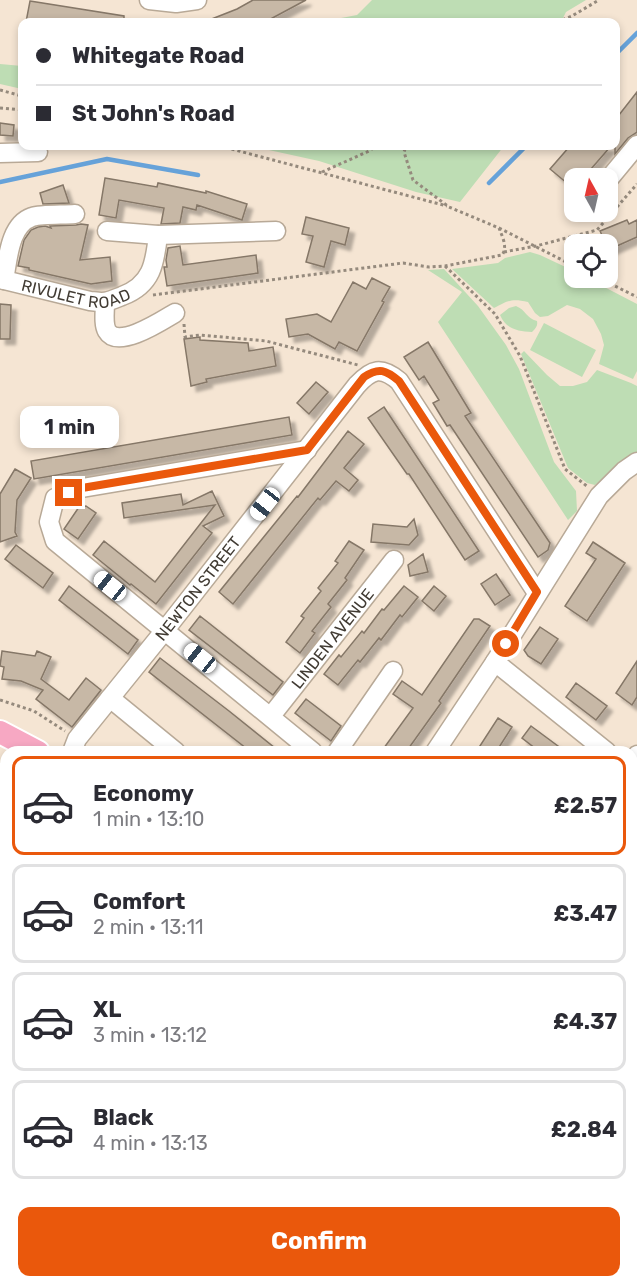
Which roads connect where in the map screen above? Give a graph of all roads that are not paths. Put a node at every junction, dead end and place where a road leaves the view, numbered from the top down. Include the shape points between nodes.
1 (149, 0) edge
2 (197, 0) edge
3 (637, 145) edge
4 (38, 152) dead end
5 (0, 153) edge
6 (618, 168) edge
7 (75, 214) dead end
8 (107, 231) dead end
9 (276, 231) dead end
10 (158, 235) junction
11 (2, 279) edge
12 (105, 303) junction
13 (175, 313) road end
14 (307, 450) junction
15 (637, 462) edge
16 (394, 560) dead end
17 (537, 592) junction
18 (165, 630) junction
19 (495, 662) junction
20 (393, 671) dead end
21 (110, 698) junction
22 (271, 716) junction
23 (0, 732) edge
24 (74, 745) edge
25 (27, 746) edge
26 (169, 746) edge
27 (306, 746) edge
28 (341, 746) edge
29 (439, 746) edge
30 (600, 746) edge

1 - 2 street
3 - 6 street
4 - 5 street
7 - 11 street via 33,216 22,222 14,233
8 - 10 street
9 - 10 street
10 - 12 street, RIVULET ROAD via 152,269 140,286
11 - 12 street, RIVULET ROAD
12 - 13 street via 105,328 115,337 143,332
14 - 17 street, NEWTON STREET via 364,377 373,371 392,375
14 - 18 street, NEWTON STREET
14 - 18 street via 82,488 56,498 49,522 55,541
15 - 17 street via 599,496
16 - 22 street, LINDEN AVENUE
17 - 19 street
18 - 21 street, NEWTON STREET
18 - 22 street
19 - 29 street
19 - 30 street
20 - 28 street
21 - 24 street, NEWTON STREET
21 - 26 street
22 - 27 street
23 - 25 main road

